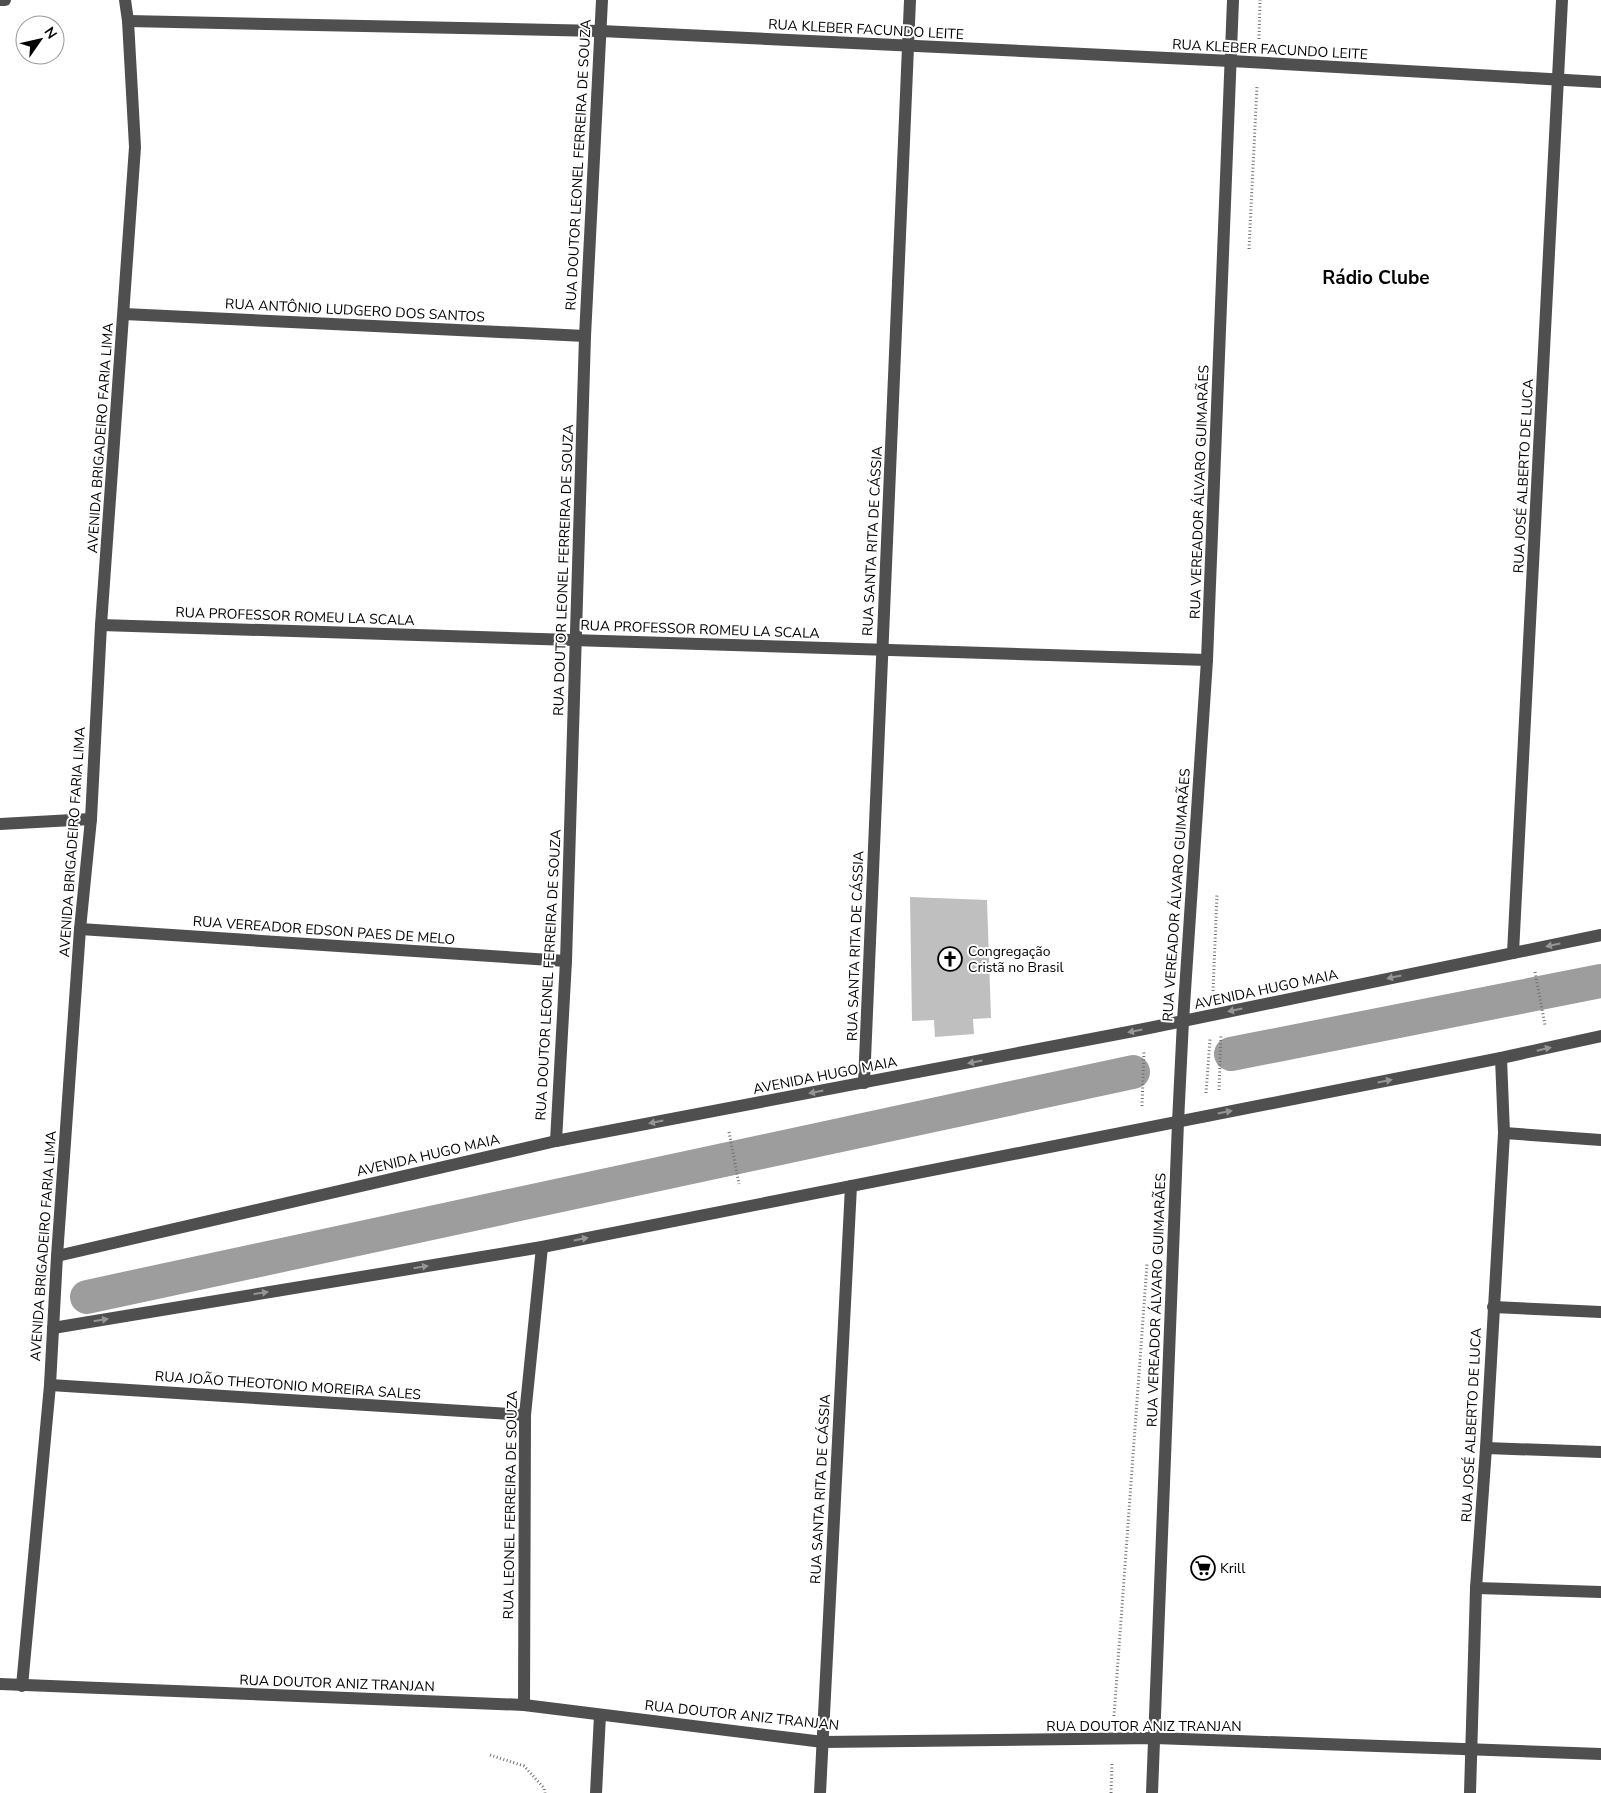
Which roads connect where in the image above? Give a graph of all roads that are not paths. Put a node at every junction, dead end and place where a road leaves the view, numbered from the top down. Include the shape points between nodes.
1 (0, 0) edge
2 (5, 0) edge
3 (125, 0) edge
4 (602, 0) edge
5 (910, 0) edge
6 (1233, 0) edge
7 (1562, 0) edge
8 (128, 21) junction
9 (601, 31) junction
10 (909, 47) junction
11 (1231, 61) junction
12 (1558, 80) junction
13 (1601, 82) edge
14 (124, 314) junction
15 (584, 336) junction
16 (101, 625) junction
17 (577, 640) junction
18 (882, 649) junction
19 (1207, 660) junction
20 (90, 819) junction
21 (0, 824) edge
22 (80, 929) junction
23 (1601, 934) edge
24 (1513, 953) junction
25 (566, 961) junction
26 (1183, 1021) junction
27 (1601, 1036) edge
28 (1501, 1058) junction
29 (864, 1083) junction
30 (1178, 1122) junction
31 (1504, 1133) junction
32 (1601, 1140) edge
33 (556, 1141) junction
34 (851, 1186) junction
35 (542, 1247) junction
36 (57, 1256) junction
37 (1493, 1307) junction
38 (1601, 1312) edge
39 (53, 1328) junction
40 (50, 1385) junction
41 (525, 1415) junction
42 (1486, 1448) junction
43 (1601, 1452) edge
44 (1476, 1588) junction
45 (1601, 1592) edge
46 (0, 1684) edge
47 (22, 1686) junction
48 (524, 1705) junction
49 (600, 1715) junction
50 (1154, 1738) junction
51 (823, 1742) junction
52 (1472, 1749) junction
53 (1601, 1754) edge
54 (596, 1793) edge
55 (820, 1793) edge
56 (1152, 1793) edge
57 (1470, 1793) edge

1 - 2 street
3 - 8 street, AVENIDA BRIGADEIRO FARIA LIMA
4 - 9 street, RUA DOUTOR LEONEL FERREIRA DE SOUZA
5 - 10 street, RUA SANTA RITA DE CÁSSIA
6 - 11 street, RUA VEREADOR ÁLVARO GUIMARÃES
7 - 12 street, RUA JOSÉ ALBERTO DE LUCA
8 - 9 street, RUA KLEBER FACUNDO LEITE
8 - 14 street, AVENIDA BRIGADEIRO FARIA LIMA via 135,147
9 - 10 street, RUA KLEBER FACUNDO LEITE
9 - 15 street, RUA DOUTOR LEONEL FERREIRA DE SOUZA
10 - 11 street, RUA KLEBER FACUNDO LEITE
10 - 18 street, RUA SANTA RITA DE CÁSSIA
11 - 12 street, RUA KLEBER FACUNDO LEITE
11 - 19 street, RUA VEREADOR ÁLVARO GUIMARÃES
12 - 13 street, RUA KLEBER FACUNDO LEITE
12 - 24 street, RUA JOSÉ ALBERTO DE LUCA
14 - 15 street, RUA ANTÔNIO LUDGERO DOS SANTOS
14 - 16 street, AVENIDA BRIGADEIRO FARIA LIMA
15 - 17 street, RUA DOUTOR LEONEL FERREIRA DE SOUZA
16 - 17 street, RUA PROFESSOR ROMEU LA SCALA
16 - 20 street, AVENIDA BRIGADEIRO FARIA LIMA
17 - 18 street, RUA PROFESSOR ROMEU LA SCALA
17 - 25 street, RUA DOUTOR LEONEL FERREIRA DE SOUZA
18 - 19 street, RUA PROFESSOR ROMEU LA SCALA
18 - 29 street, RUA SANTA RITA DE CÁSSIA
19 - 26 street, RUA VEREADOR ÁLVARO GUIMARÃES
20 - 21 street
20 - 22 street, AVENIDA BRIGADEIRO FARIA LIMA
22 - 25 street, RUA VEREADOR EDSON PAES DE MELO
22 - 36 street, AVENIDA BRIGADEIRO FARIA LIMA
23 -> 24 street, AVENIDA HUGO MAIA
24 -> 26 street, AVENIDA HUGO MAIA
25 - 33 street, RUA DOUTOR LEONEL FERREIRA DE SOUZA
26 -> 29 street, AVENIDA HUGO MAIA
26 - 30 street, RUA VEREADOR ÁLVARO GUIMARÃES
28 -> 27 street
30 -> 28 street
28 - 31 street, RUA JOSÉ ALBERTO DE LUCA
29 -> 33 street, AVENIDA HUGO MAIA
30 - 34 street
30 - 50 street, RUA VEREADOR ÁLVARO GUIMARÃES
31 - 32 street
31 - 37 street, RUA JOSÉ ALBERTO DE LUCA
33 - 36 street, AVENIDA HUGO MAIA
35 -> 34 street
34 - 51 street, RUA SANTA RITA DE CÁSSIA
39 -> 35 street
35 - 41 street, RUA LEONEL FERREIRA DE SOUZA
36 - 39 street, AVENIDA BRIGADEIRO FARIA LIMA
37 - 38 street
37 - 42 street, RUA JOSÉ ALBERTO DE LUCA
39 - 40 street, AVENIDA BRIGADEIRO FARIA LIMA
40 - 41 street, RUA JOÃO THEOTONIO MOREIRA SALES
40 - 47 street, AVENIDA BRIGADEIRO FARIA LIMA
41 - 48 street, RUA LEONEL FERREIRA DE SOUZA
42 - 43 street
42 - 44 street, RUA JOSÉ ALBERTO DE LUCA
44 - 45 street
44 - 52 street, RUA JOSÉ ALBERTO DE LUCA
46 - 47 street, RUA DOUTOR ANIZ TRANJAN
47 - 48 street, RUA DOUTOR ANIZ TRANJAN
48 - 49 street, RUA DOUTOR ANIZ TRANJAN
49 - 51 street, RUA DOUTOR ANIZ TRANJAN
49 - 54 street
50 - 51 street, RUA DOUTOR ANIZ TRANJAN
50 - 52 street, RUA DOUTOR ANIZ TRANJAN
50 - 56 street, RUA VEREADOR ÁLVARO GUIMARÃES
51 - 55 street, RUA SANTA RITA DE CÁSSIA
52 - 53 street, RUA DOUTOR ANIZ TRANJAN
52 - 57 street, RUA JOSÉ ALBERTO DE LUCA

